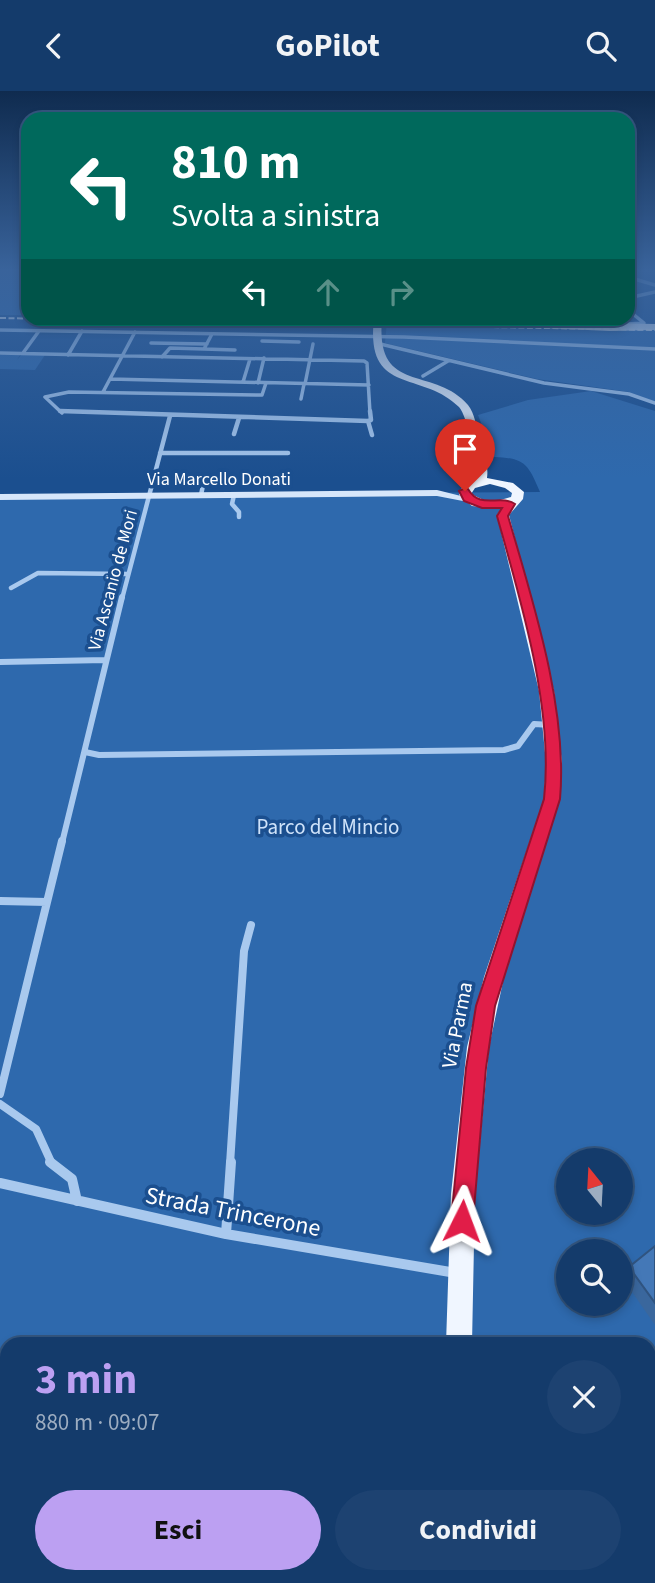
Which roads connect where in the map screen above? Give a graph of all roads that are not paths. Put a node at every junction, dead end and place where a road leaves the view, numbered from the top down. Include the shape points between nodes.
1 (33, 340) edge
2 (77, 340) edge
3 (131, 340) edge
4 (153, 340) edge
5 (209, 340) edge
6 (368, 340) edge
7 (376, 340) junction
8 (262, 341) joint
9 (299, 342) dead end
10 (151, 343) junction
11 (313, 344) dead end
12 (170, 346) junction
13 (206, 347) junction
14 (655, 349) edge
15 (147, 352) dead end
16 (0, 353) edge
17 (23, 353) junction
18 (68, 355) junction
19 (123, 356) junction
20 (162, 357) junction
21 (231, 358) junction
22 (264, 358) junction
23 (253, 359) junction
24 (310, 360) junction
25 (449, 361) junction
26 (423, 376) dead end
27 (110, 379) junction
28 (241, 382) junction
29 (258, 383) junction
30 (266, 383) junction
31 (305, 384) junction
32 (369, 385) junction
33 (103, 392) junction
34 (235, 395) junction
35 (301, 399) dead end
36 (655, 403) edge
37 (170, 416) junction
38 (239, 418) junction
39 (298, 420) junction
40 (368, 421) junction
41 (297, 428) dead end
42 (234, 434) dead end
43 (372, 435) dead end
44 (160, 453) junction
45 (288, 453) dead end
46 (482, 465) junction
47 (205, 476) dead end
48 (473, 484) junction
49 (505, 484) junction
50 (437, 493) junction
51 (201, 495) junction
52 (234, 495) junction
53 (149, 496) junction
54 (0, 497) edge
55 (468, 499) junction
56 (510, 504) junction
57 (482, 505) junction
58 (239, 517) dead end
59 (505, 526) junction
60 (128, 574) junction
61 (11, 588) dead end
62 (106, 660) junction
63 (0, 662) edge
64 (551, 726) junction
65 (85, 752) junction
66 (0, 901) edge
67 (47, 902) junction
68 (251, 925) dead end
69 (0, 1094) edge
70 (0, 1104) edge
71 (0, 1183) edge
72 (78, 1201) junction
73 (226, 1234) junction
74 (460, 1274) junction
75 (459, 1337) edge

1 - 17 street
2 - 18 street
3 - 19 street
4 - 10 street
5 - 13 street
6 - 7 street
7 - 14 street
7 - 25 street
7 - 46 main road via 379,356 393,370 463,406
8 - 9 street
8 - 23 street
10 - 12 street
10 - 15 street
11 - 24 street
12 - 13 street
12 - 20 street
13 - 21 street via 235,350
16 - 17 street
17 - 18 street
18 - 19 street
19 - 20 street
19 - 27 street
20 - 21 street
21 - 23 street
22 - 23 street
22 - 24 street
22 - 29 street
23 - 28 street
24 - 31 street
24 - 32 street via 367,363
25 - 26 street
25 - 36 street via 564,387 629,394
27 - 28 street
27 - 33 street
28 - 29 street
28 - 34 street
29 - 30 street
30 - 31 street
30 - 34 street via 262,395
31 - 32 street
31 - 35 street
32 - 40 street
33 - 34 street
33 - 37 street via 69,391 45,397 62,413
37 - 38 street
37 - 44 street, Via Ascanio de Mori
38 - 39 street
38 - 42 street
39 - 40 street
39 - 41 street
40 - 43 street
44 - 45 street
44 - 53 street, Via Ascanio de Mori
46 - 48 main road via 482,477
46 - 49 main road
47 - 51 street
48 - 49 main road
48 - 50 street, Via Marcello Donati
48 - 55 main road via 465,491
49 - 56 main road via 518,494
50 - 52 street, Via Marcello Donati
50 - 55 street, Via Marcello Donati
51 - 52 street, Via Marcello Donati
51 - 53 street, Via Marcello Donati
52 - 58 street via 232,504
53 - 54 street, Via Marcello Donati
53 - 60 street, Via Ascanio de Mori
55 - 57 main road
56 - 57 main road
56 - 59 main road, Via Parma via 503,512
57 - 59 main road
59 - 64 main road, Via Parma via 532,622
60 - 61 street via 38,573
60 - 62 street, Via Ascanio de Mori
62 - 63 street
62 - 65 street, Via Ascanio de Mori
64 - 65 street via 534,724 518,746 504,750
64 - 74 main road, Via Parma via 552,799 494,977 478,1047
65 - 67 street, Via Ascanio de Mori
66 - 67 street
67 - 69 street, Via Ascanio de Mori
68 - 73 street via 244,951
70 - 72 street via 39,1133 51,1164 74,1180
71 - 72 street, Strada Trincerone
72 - 73 street, Strada Trincerone
73 - 74 street, Strada Trincerone
74 - 75 main road, Via Parma

